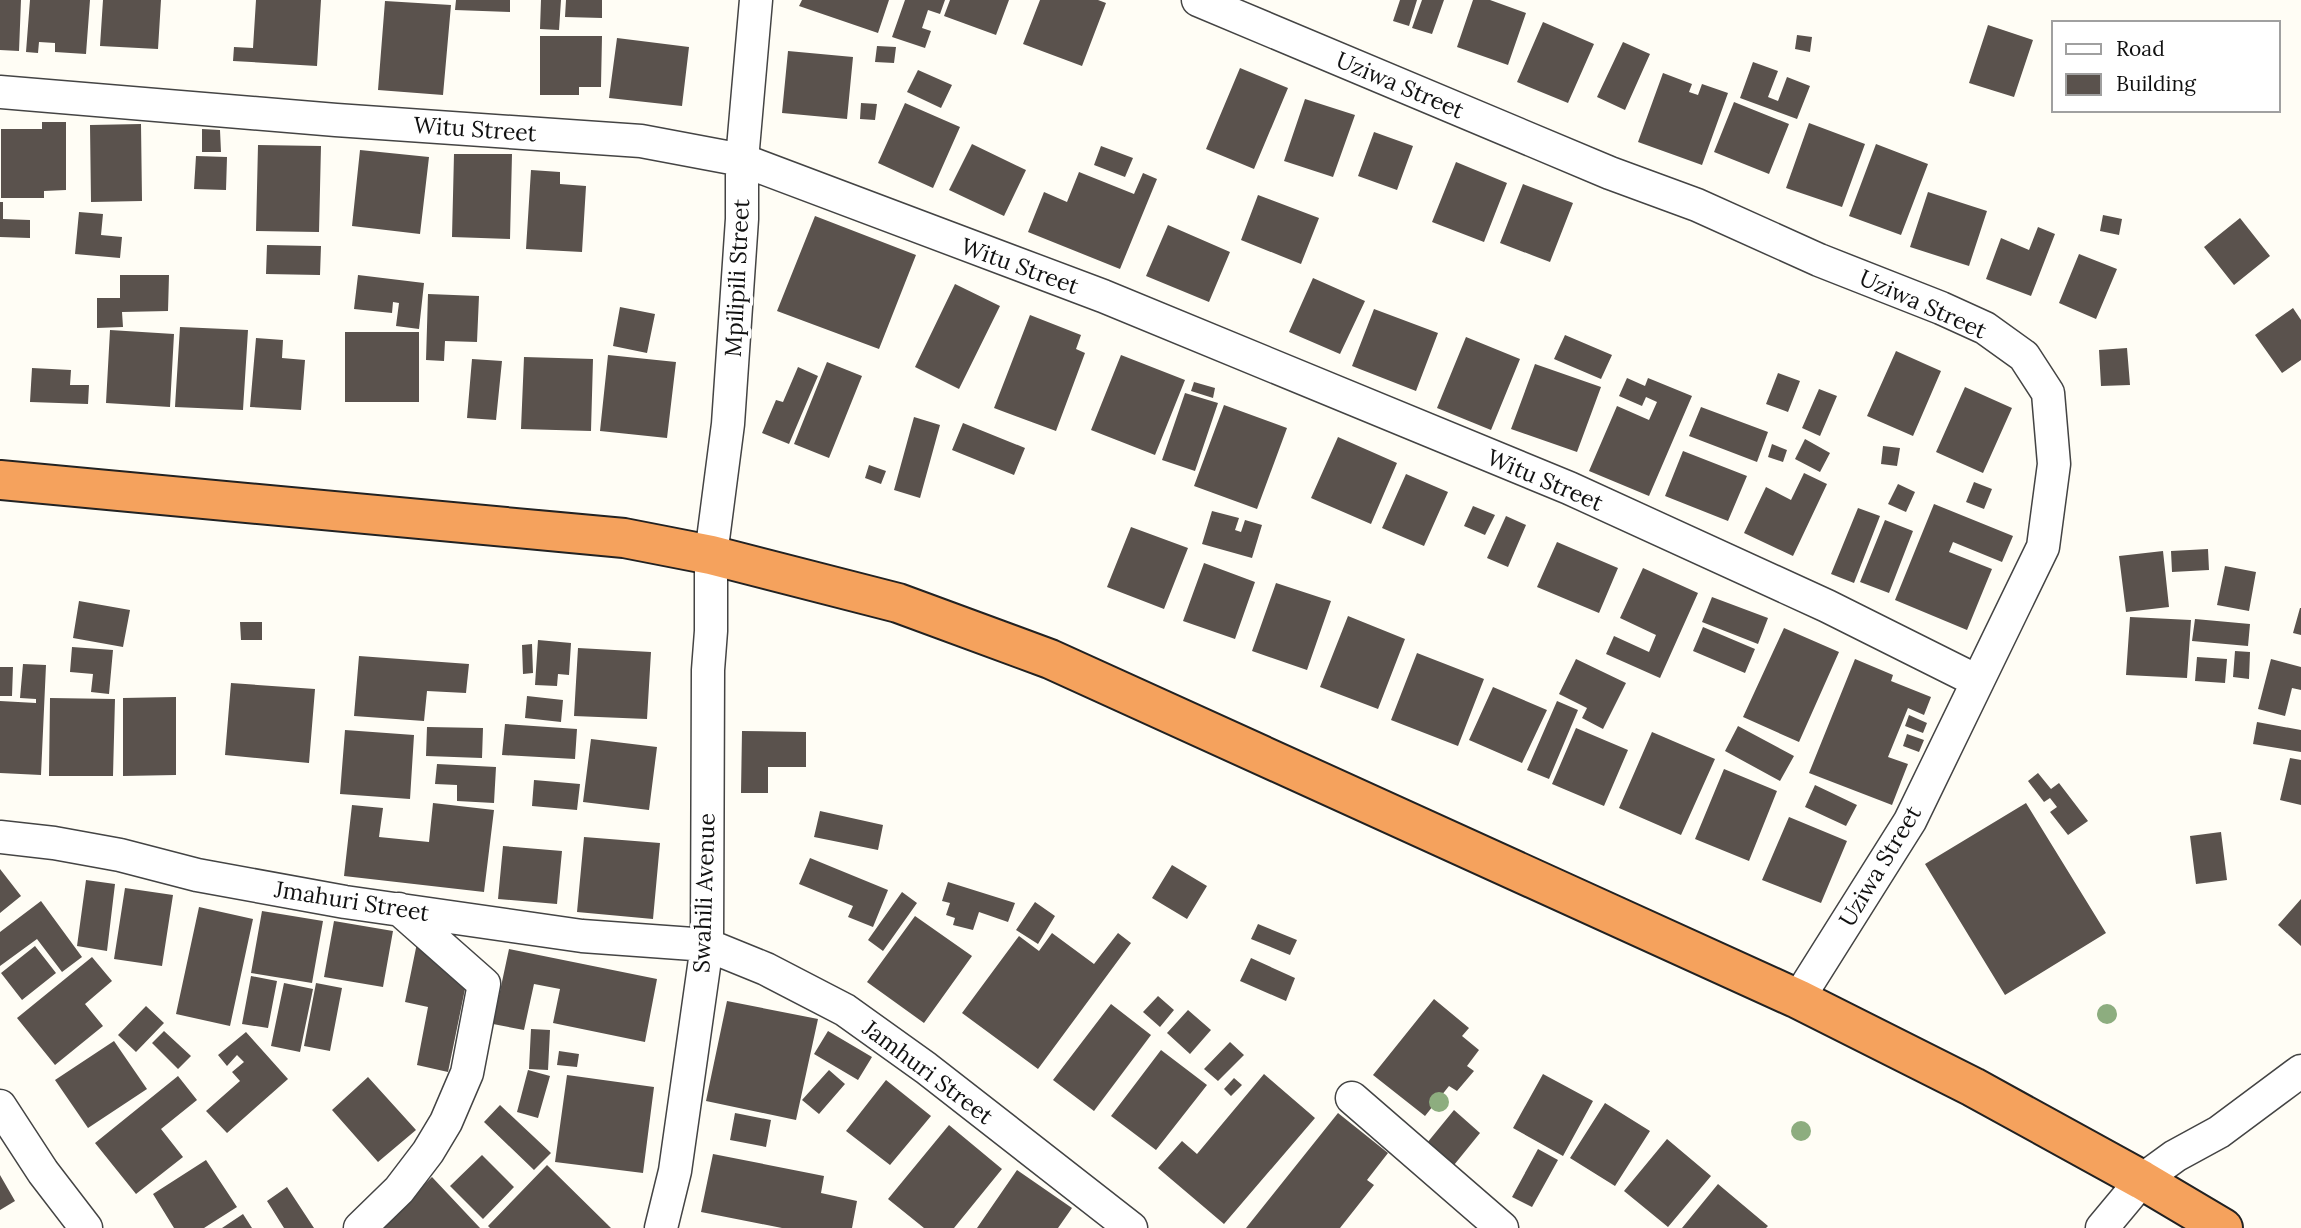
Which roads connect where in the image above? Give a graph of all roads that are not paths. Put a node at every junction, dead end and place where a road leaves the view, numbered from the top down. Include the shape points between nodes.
1 (755, 0) edge
2 (1198, 0) edge
3 (0, 92) edge
4 (742, 160) junction
5 (0, 480) edge
6 (712, 555) junction
7 (1977, 681) junction
8 (0, 837) edge
9 (399, 909) junction
10 (707, 945) junction
11 (1798, 999) junction
12 (2301, 1071) edge
13 (1352, 1098) dead end
14 (0, 1106) edge
15 (2142, 1180) junction
16 (86, 1228) edge
17 (359, 1228) edge
18 (661, 1228) edge
19 (1131, 1228) edge
20 (1502, 1228) edge
21 (2102, 1228) edge
22 (2223, 1228) edge

1 - 4 street, Mpilipili Street
2 - 7 street, Uziwa Street via 1941,308 1985,328 2024,356 2048,393 2054,464 2043,547
3 - 4 street, Witu Street via 629,140
4 - 6 street, Mpilipili Street via 728,424
4 - 7 street, Witu Street via 1103,296 1569,488 1827,606
5 - 6 highway via 624,537
6 - 10 street, Swahili Avenue
6 - 11 highway via 898,603 1050,659
7 - 11 street, Uziwa Street via 1910,821
8 - 9 street, Jmahuri Street via 54,843 197,875
9 - 10 street, Jmahuri Street via 582,936
9 - 17 street via 484,984 467,1073 446,1122 399,1190
10 - 18 street, Swahili Avenue via 675,1171
10 - 19 street, Jamhuri Street via 845,1010
11 - 15 highway via 1973,1087
12 - 15 street via 2219,1132
13 - 20 street
14 - 16 street
15 - 21 street
15 - 22 highway

